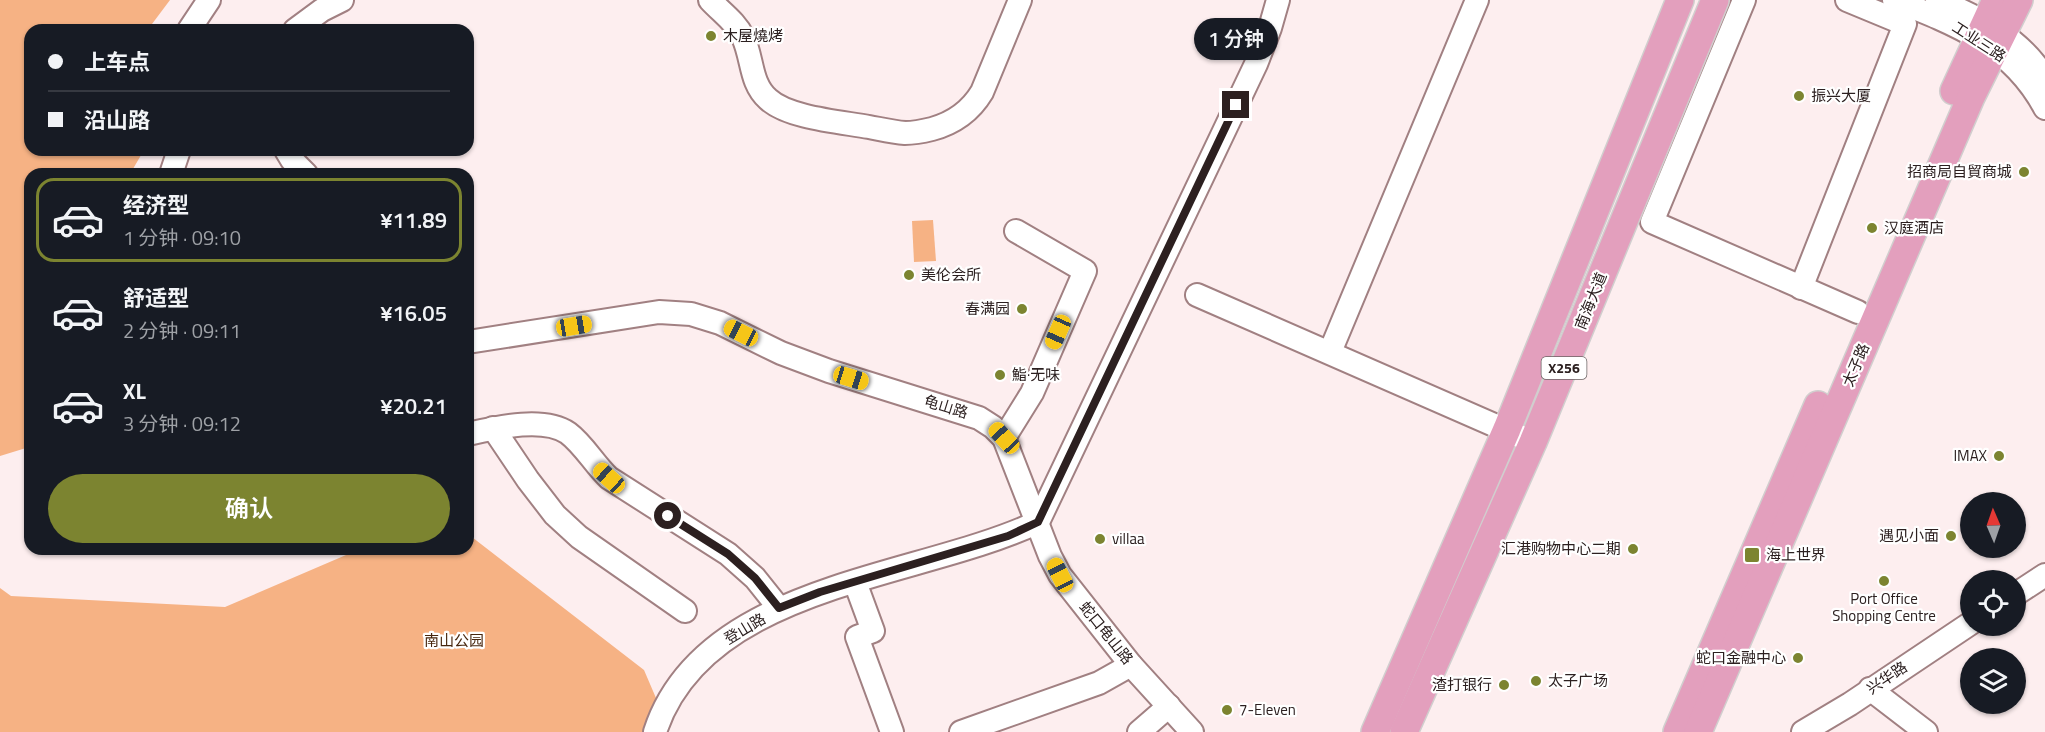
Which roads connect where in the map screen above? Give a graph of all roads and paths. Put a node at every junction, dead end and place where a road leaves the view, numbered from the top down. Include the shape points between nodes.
1 (209, 0) edge
2 (342, 0) edge
3 (710, 0) edge
4 (1020, 0) edge
5 (1278, 0) edge
6 (1477, 0) edge
7 (1680, 0) edge
8 (1715, 0) edge
9 (1744, 0) edge
10 (1847, 0) edge
11 (1894, 0) edge
12 (1937, 0) edge
13 (2019, 0) edge
14 (193, 24) edge
15 (303, 24) edge
16 (1991, 28) edge
17 (2045, 78) edge
18 (2045, 108) edge
19 (290, 156) edge
20 (300, 168) edge
21 (1016, 231) dead end
22 (1801, 288) junction
23 (1197, 295) dead end
24 (1858, 312) junction
25 (474, 341) edge
26 (1330, 352) junction
27 (493, 428) junction
28 (1507, 429) junction
29 (474, 433) edge
30 (1004, 438) junction
31 (1533, 442) junction
32 (1038, 522) junction
33 (2045, 575) edge
34 (855, 582) junction
35 (2026, 587) edge
36 (779, 608) junction
37 (685, 611) dead end
38 (1960, 630) edge
39 (1131, 665) junction
40 (1870, 689) junction
41 (1169, 706) junction
42 (655, 732) edge
43 (892, 732) edge
44 (961, 732) edge
45 (1139, 732) edge
46 (1192, 732) edge
47 (1375, 732) edge
48 (1404, 732) edge
49 (1677, 732) edge
50 (1698, 732) edge
51 (1803, 732) edge
52 (1926, 732) edge

1 - 14 street
2 - 15 street
3 - 4 street via 741,34 754,80 771,102 813,118 905,133 945,125 975,104
5 - 32 street via 1256,64
6 - 26 street
7 - 28 main road, 南海大道 / X256
8 - 31 main road, 南海大道 / X256
9 - 22 street via 1652,222
10 - 22 street via 1905,24
11 - 16 street, 工业三路 via 1936,16
12 - 16 street, 工业三路
13 - 16 main road, 太子路
16 - 17 street, 工业三路 via 2023,51
16 - 18 street, 工业三路
16 - 24 main road, 太子路
16 - 50 main road, 太子路 via 1971,97
19 - 20 street
21 - 30 street via 1085,271 1032,393
22 - 24 street
23 - 26 street
24 - 49 main road, 太子路
25 - 30 street, 龟山路 via 659,312 691,314 720,322 781,353 829,371 979,418
26 - 28 street
27 - 29 street
27 - 36 street via 543,425 567,432 609,478 728,554 755,578
27 - 37 street via 555,515 579,537
28 - 31 street
28 - 47 main road, 南海大道 / X256
30 - 32 street, 龟山路
31 - 48 main road, 南海大道 / X256
32 - 34 street, 登山路 via 1008,536
32 - 39 street, 蛇口龟山路 via 1060,575
33 - 35 street
34 - 36 street, 登山路
34 - 43 street via 873,631 857,638
36 - 42 street, 登山路 via 715,646 690,670
38 - 40 street, 兴华路
39 - 41 street, 蛇口龟山路
39 - 44 street via 1099,683
40 - 51 street, 兴华路
40 - 52 street
41 - 45 street
41 - 46 street, 蛇口龟山路

